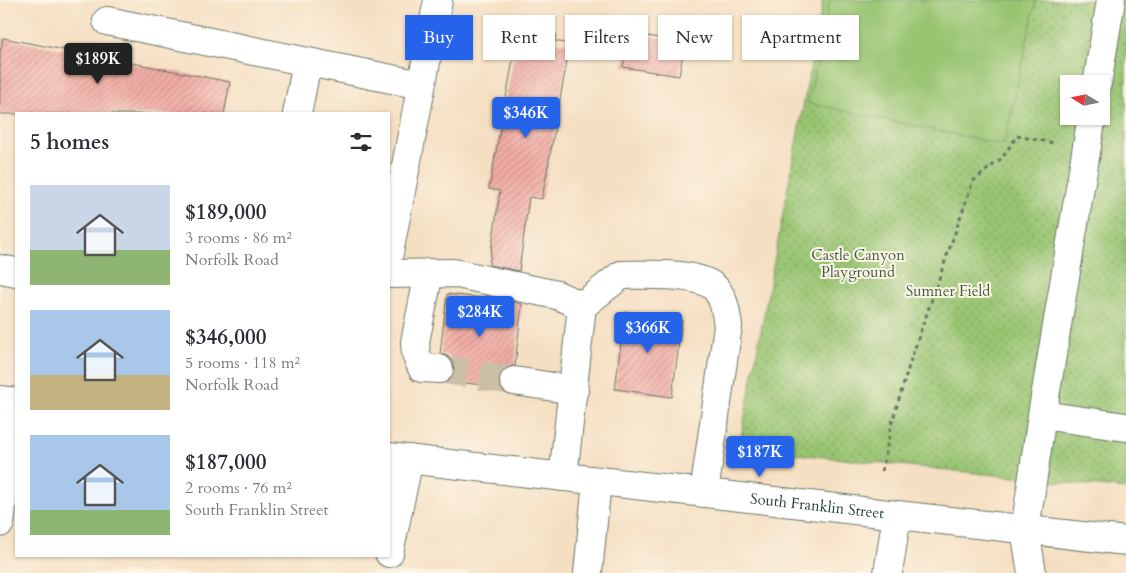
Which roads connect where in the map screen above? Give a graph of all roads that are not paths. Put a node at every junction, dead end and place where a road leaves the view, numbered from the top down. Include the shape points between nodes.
1 (438, 0) edge
2 (1111, 0) edge
3 (107, 21) dead end
4 (307, 63) junction
5 (1098, 75) edge
6 (421, 85) junction
7 (297, 112) edge
8 (1090, 125) edge
9 (390, 248) edge
10 (0, 268) edge
11 (15, 272) edge
12 (430, 273) junction
13 (390, 274) edge
14 (582, 306) junction
15 (439, 369) tunnel mouth
16 (514, 381) tunnel mouth
17 (574, 390) junction
18 (10, 401) edge
19 (1042, 415) junction
20 (1126, 427) edge
21 (399, 458) edge
22 (563, 477) junction
23 (597, 481) junction
24 (704, 493) junction
25 (897, 515) junction
26 (0, 523) edge
27 (1025, 530) junction
28 (390, 537) edge
29 (1126, 541) edge
30 (388, 557) edge
31 (385, 573) edge
32 (588, 573) edge
33 (888, 573) edge
34 (1032, 573) edge

1 - 6 main road
2 - 5 main road
3 - 4 main road
4 - 6 main road
4 - 7 main road
6 - 9 main road
8 - 19 main road
10 - 11 main road
12 - 13 main road
12 - 14 main road via 453,272 491,280 557,295
12 - 15 main road via 416,354 422,368
14 - 17 main road
14 - 24 main road via 621,275 671,276 706,281 717,290 725,304 728,326
16 - 17 main road
17 - 22 main road
18 - 26 main road
19 - 20 main road
19 - 27 main road
21 - 22 main road, South Franklin Street
21 - 28 main road
22 - 23 main road, South Franklin Street
23 - 24 main road, South Franklin Street
23 - 32 main road
24 - 25 main road, South Franklin Street
25 - 27 main road, South Franklin Street
25 - 33 main road
27 - 29 main road, South Franklin Street
27 - 34 main road
30 - 31 main road

